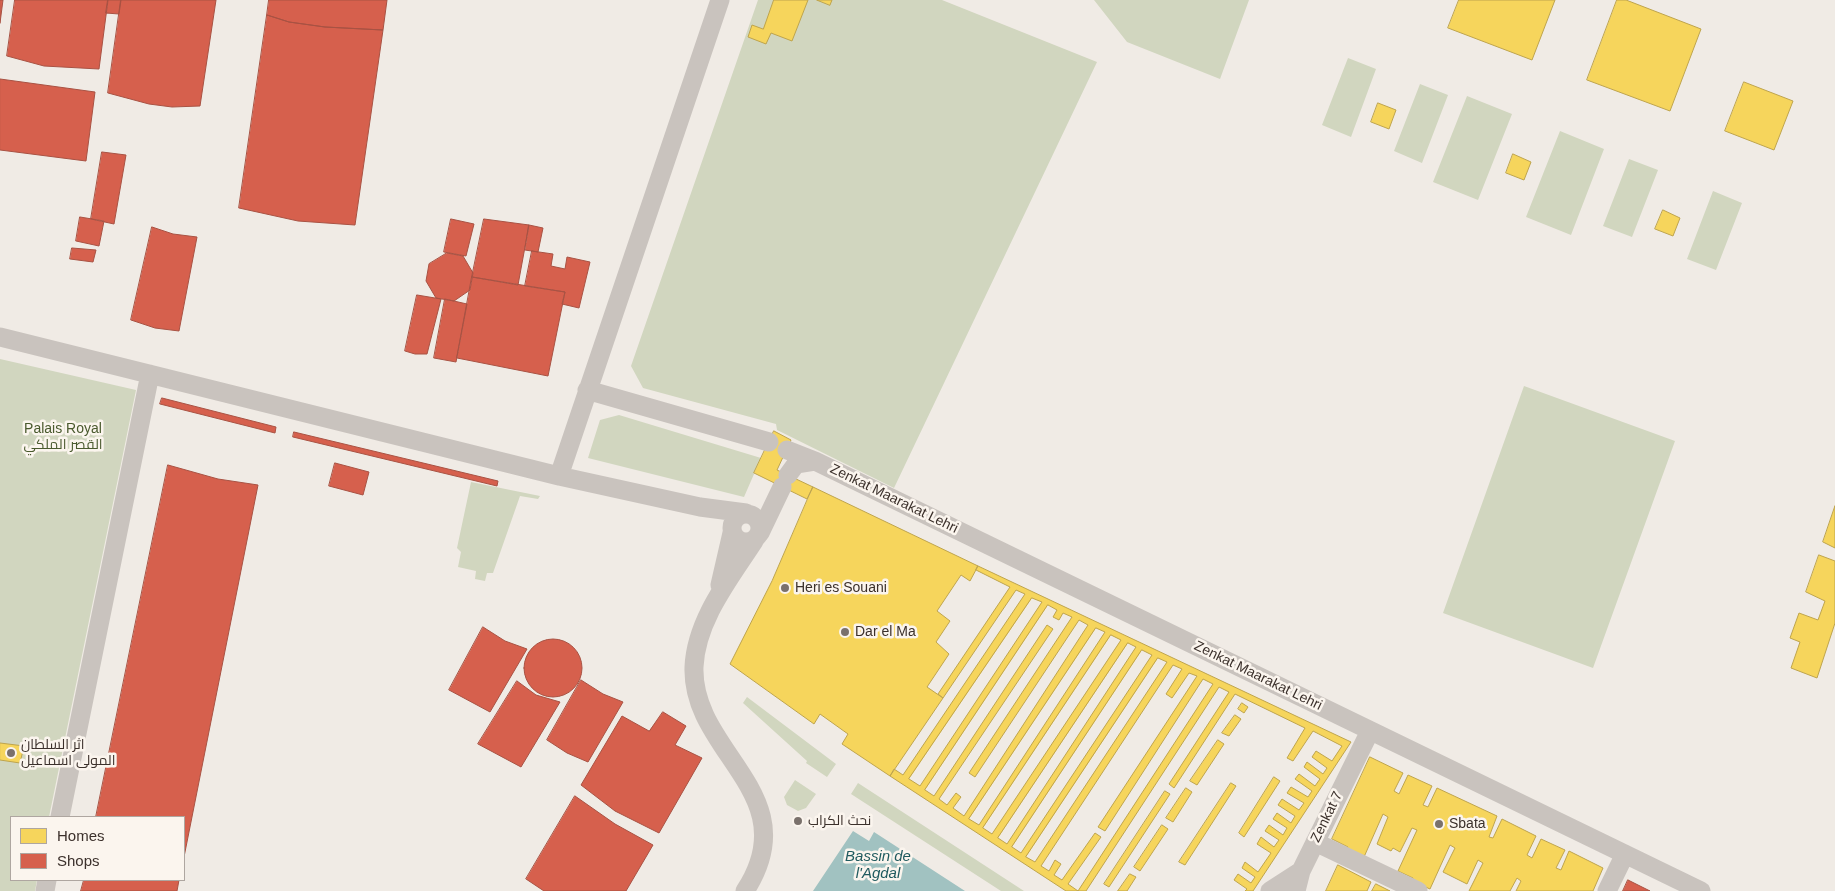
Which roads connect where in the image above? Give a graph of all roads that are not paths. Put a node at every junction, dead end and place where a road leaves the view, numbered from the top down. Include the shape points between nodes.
1 (720, 0) edge
2 (0, 337) edge
3 (150, 374) junction
4 (588, 390) junction
5 (769, 442) dead end
6 (786, 450) dead end
7 (815, 461) junction
8 (559, 476) junction
9 (700, 508) junction
10 (746, 513) junction
11 (732, 531) junction
12 (757, 537) junction
13 (716, 600) junction
14 (1370, 731) junction
15 (60, 816) edge
16 (1315, 842) junction
17 (1625, 854) junction
18 (1301, 871) junction
19 (745, 891) edge
20 (1270, 891) edge
21 (1296, 891) edge
22 (1418, 891) edge
23 (1607, 891) edge
24 (1701, 891) edge

1 - 4 street
2 - 3 street
3 - 8 street
3 - 15 street
4 - 5 street
4 - 8 street
6 - 7 street, Zenkat Maarakat Lehri
7 - 12 street via 796,464
7 - 14 street, Zenkat Maarakat Lehri
8 - 9 street
9 - 10 street
9 - 11 street
10 - 11 street via 734,520
10 - 12 street via 758,520
11 - 12 street via 741,542
11 - 13 street
12 - 13 street
13 - 19 street via 696,654 696,685 708,719 753,794 763,821 762,853
14 - 16 street, Zenkat 7
14 - 17 street, Zenkat Maarakat Lehri
16 - 18 street, Zenkat 7
16 - 22 street
17 - 23 street
17 - 24 street, Zenkat Maarakat Lehri
18 - 20 street
18 - 21 street, Zenkat 7

